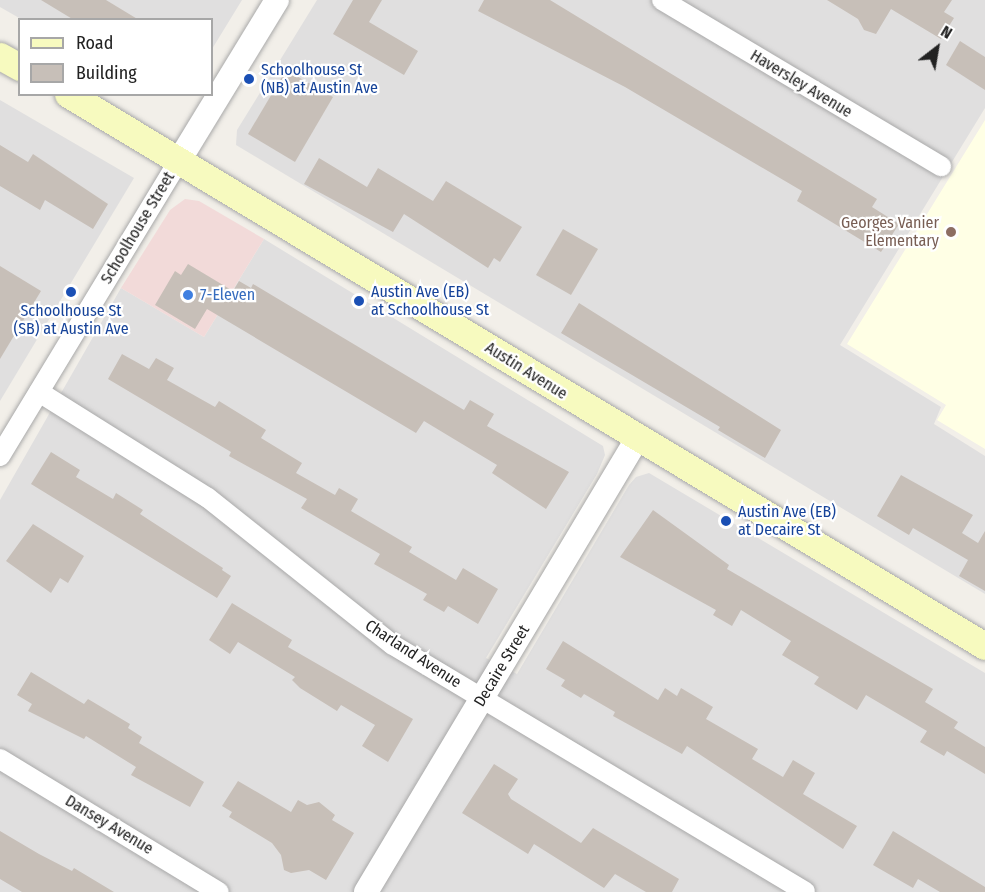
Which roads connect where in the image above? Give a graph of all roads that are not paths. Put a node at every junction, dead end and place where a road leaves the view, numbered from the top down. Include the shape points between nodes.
1 (277, 0) edge
2 (662, 0) edge
3 (0, 56) edge
4 (18, 66) edge
5 (71, 96) edge
6 (180, 159) junction
7 (941, 166) dead end
8 (39, 392) junction
9 (637, 439) junction
10 (1, 454) edge
11 (985, 646) edge
12 (482, 699) junction
13 (0, 759) edge
14 (219, 892) edge
15 (366, 892) edge
16 (805, 892) edge

1 - 6 street, Schoolhouse Street
2 - 7 street, Haversley Avenue
3 - 4 main road
5 - 6 main road, Austin Avenue
6 - 8 street, Schoolhouse Street
6 - 9 main road, Austin Avenue
8 - 10 street, Schoolhouse Street
8 - 12 street, Charland Avenue via 208,498 393,645
9 - 11 main road, Austin Avenue
9 - 12 street, Decaire Street
12 - 15 street, Decaire Street
12 - 16 street, Charland Avenue
13 - 14 street, Dansey Avenue

